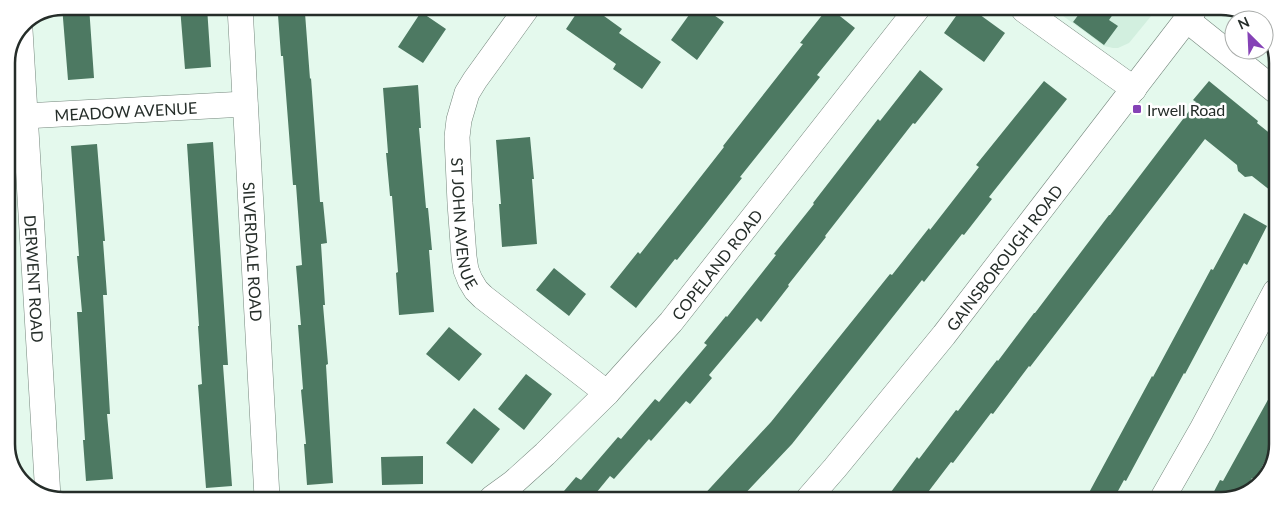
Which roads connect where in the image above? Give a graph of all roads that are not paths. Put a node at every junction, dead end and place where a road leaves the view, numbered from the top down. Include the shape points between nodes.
1 (240, 15) edge
2 (522, 15) edge
3 (912, 15) edge
4 (1032, 15) edge
5 (1190, 15) edge
6 (19, 44) edge
7 (1269, 85) edge
8 (1134, 89) junction
9 (246, 104) junction
10 (15, 117) edge
11 (1269, 303) edge
12 (606, 393) junction
13 (47, 489) edge
14 (267, 492) edge
15 (500, 492) edge
16 (814, 492) edge
17 (1166, 492) edge

1 - 9 street, SILVERDALE ROAD
2 - 12 street, ST JOHN AVENUE via 467,93 459,120 465,263 470,280 482,297
3 - 12 street, COPELAND ROAD via 671,322
4 - 8 street
5 - 7 street
5 - 8 street, GAINSBOROUGH ROAD
6 - 10 street, DERWENT ROAD
8 - 16 street, GAINSBOROUGH ROAD via 944,335
9 - 10 street, MEADOW AVENUE
9 - 14 street, SILVERDALE ROAD
10 - 13 street, DERWENT ROAD
11 - 17 street
12 - 15 street, COPELAND ROAD via 545,454

